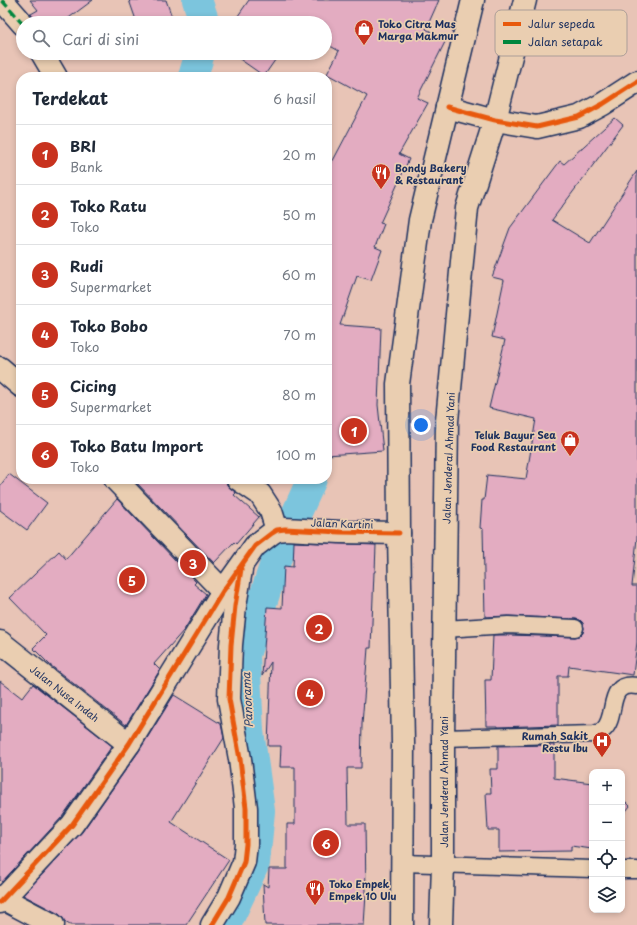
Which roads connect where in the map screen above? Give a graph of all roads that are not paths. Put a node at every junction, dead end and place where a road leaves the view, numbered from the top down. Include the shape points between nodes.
1 (2, 0) edge
2 (473, 0) edge
3 (525, 0) edge
4 (522, 10) edge
5 (16, 16) edge
6 (511, 56) edge
7 (46, 60) edge
8 (53, 72) edge
9 (637, 82) edge
10 (447, 106) junction
11 (495, 120) junction
12 (0, 368) edge
13 (16, 382) edge
14 (120, 484) edge
15 (245, 484) edge
16 (281, 529) junction
17 (399, 533) junction
18 (242, 565) junction
19 (223, 592) junction
20 (575, 628) dead end
21 (444, 629) junction
22 (0, 642) edge
23 (637, 686) edge
24 (443, 738) junction
25 (129, 744) junction
26 (402, 863) junction
27 (444, 864) junction
28 (589, 869) edge
29 (625, 870) edge
30 (637, 870) edge
31 (1, 899) edge
32 (53, 925) edge
33 (212, 925) edge
34 (402, 925) edge
35 (441, 925) edge

1 - 5 main road
2 - 10 main road
3 - 4 main road, Jalan Jenderal Ahmad Yani
6 - 11 main road, Jalan Jenderal Ahmad Yani
7 - 8 main road
9 - 11 main road via 604,104 578,117 537,127
10 - 11 main road
10 - 17 main road via 420,220 398,384
11 - 21 main road, Jalan Jenderal Ahmad Yani via 467,208 447,421
12 - 13 main road
14 - 19 main road
15 - 16 main road via 260,494
16 - 17 main road, Jalan Kartini
16 - 18 main road via 255,546
17 - 26 main road via 403,743
18 - 19 main road
18 - 33 main road via 231,645 230,699 246,808 246,844 244,862 229,897
19 - 25 main road
20 - 21 lane via 508,626
21 - 24 main road, Jalan Jenderal Ahmad Yani
22 - 25 main road, Jalan Nusa Indah
23 - 24 lane via 628,684 621,687 608,724 603,731 595,734
24 - 27 main road, Jalan Jenderal Ahmad Yani
25 - 31 main road via 72,825
26 - 27 lane
26 - 34 main road
27 - 28 lane
27 - 35 main road, Jalan Jenderal Ahmad Yani
29 - 30 lane
31 - 32 main road

